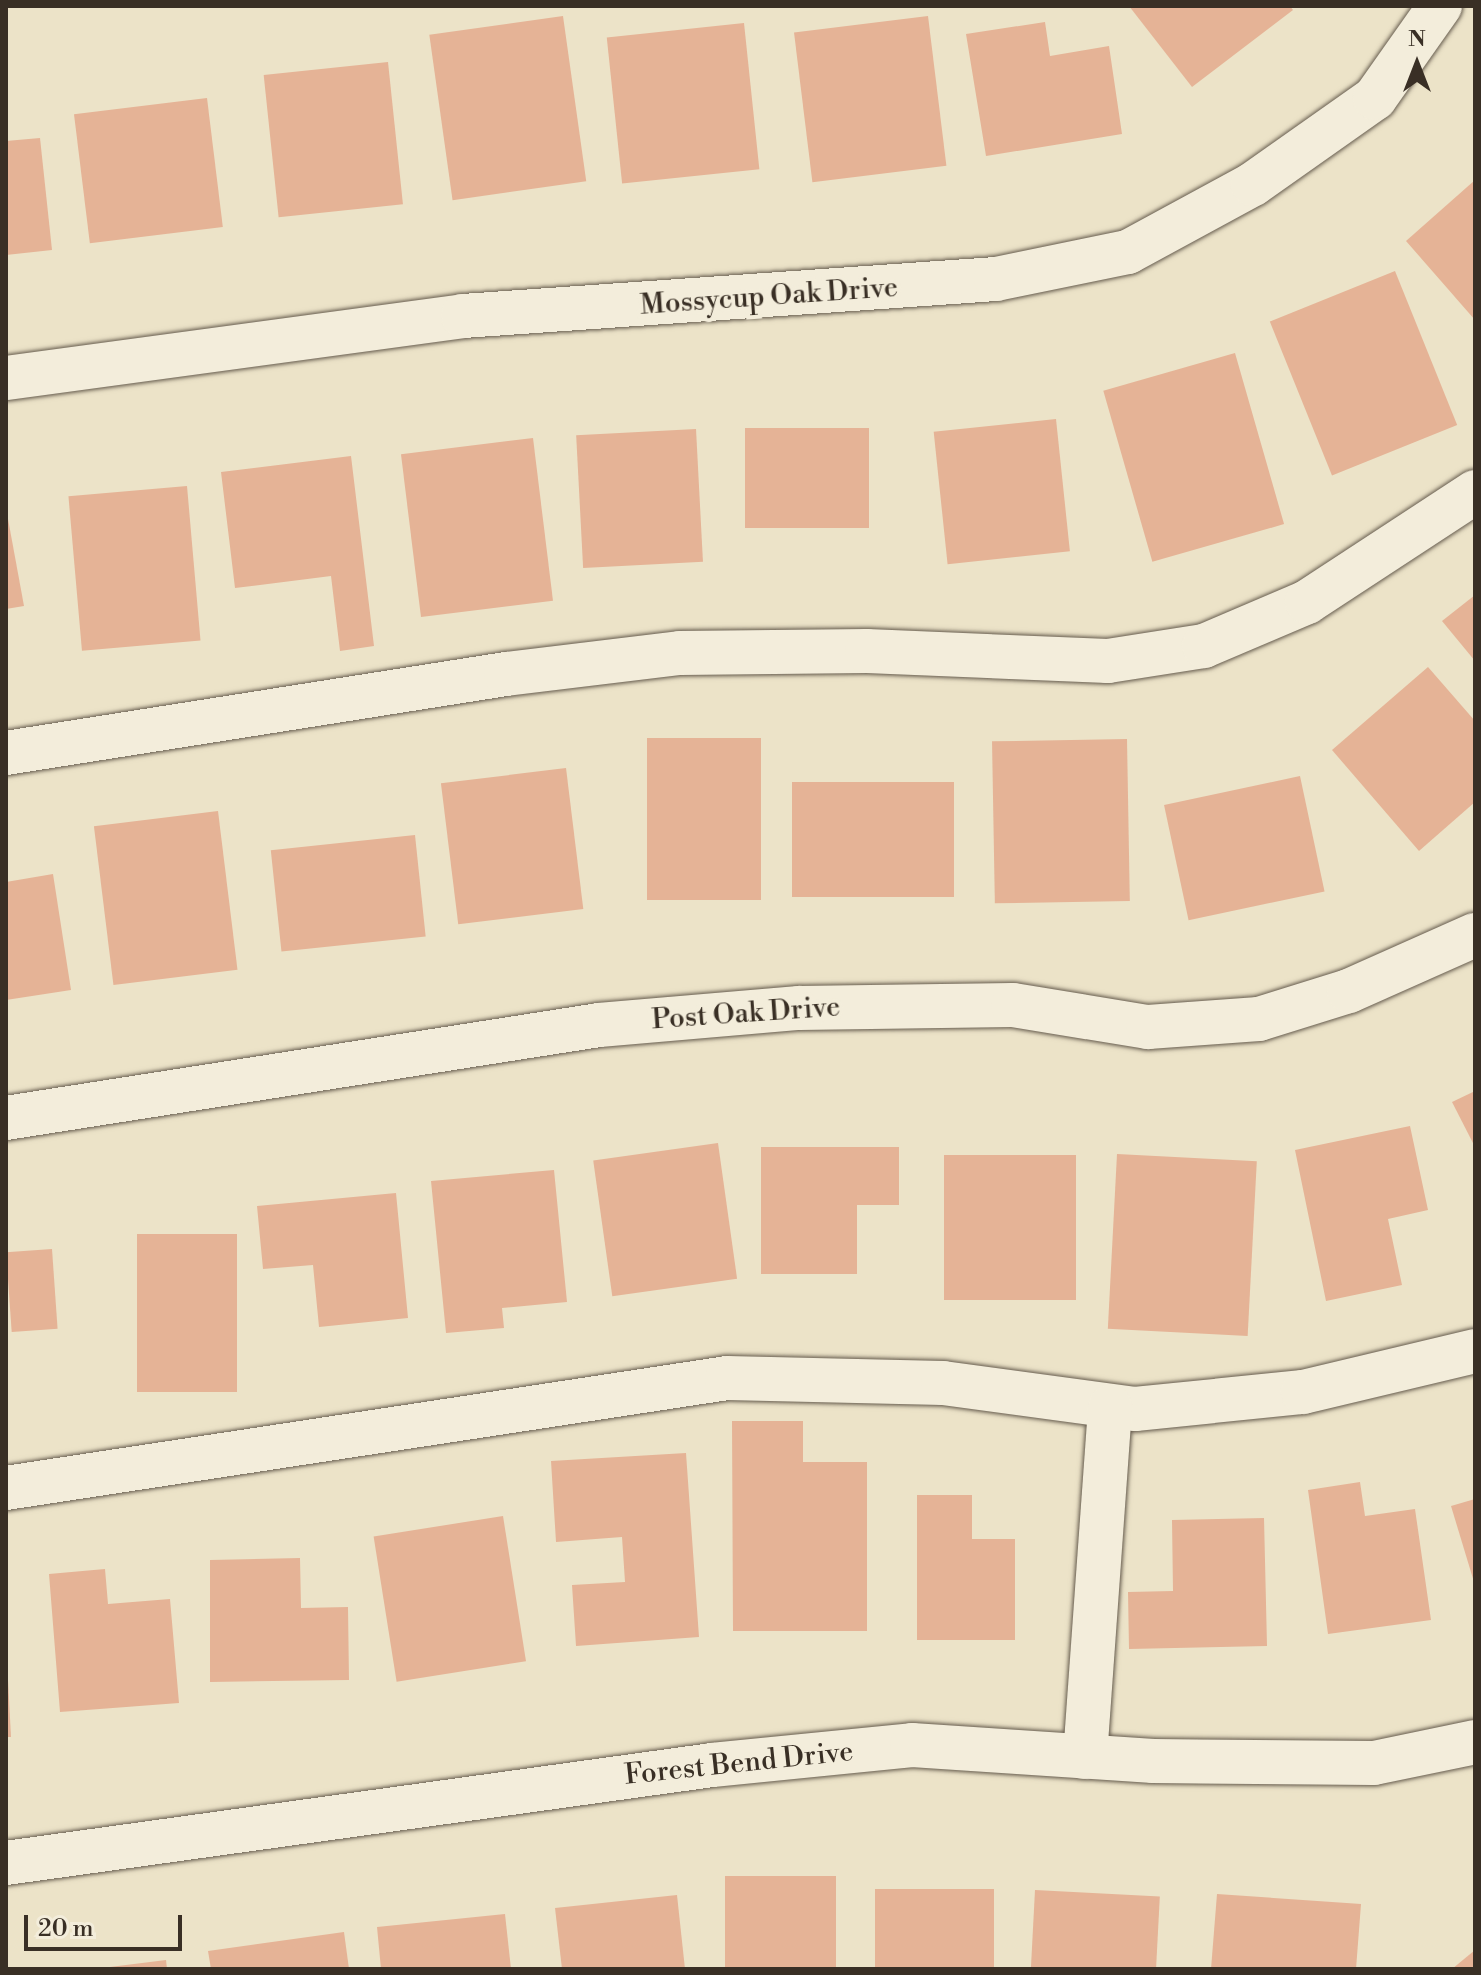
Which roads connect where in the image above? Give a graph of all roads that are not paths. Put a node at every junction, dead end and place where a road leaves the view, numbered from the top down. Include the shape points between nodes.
1 (1440, 6) edge
2 (6, 378) edge
3 (1475, 492) edge
4 (6, 753) edge
5 (1475, 935) edge
6 (6, 1118) edge
7 (1475, 1351) edge
8 (1110, 1407) junction
9 (6, 1488) edge
10 (1475, 1742) edge
11 (1085, 1757) junction
12 (6, 1863) edge

1 - 2 street, Mossycup Oak Drive via 1375,98 1253,184 1128,252 996,279 463,316
3 - 4 street via 1307,602 1204,646 1108,661 867,651 680,653 506,674
5 - 6 street, Post Oak Drive via 1349,991 1259,1019 1148,1027 1013,1005 783,1009 599,1025
7 - 8 street via 1303,1392 1196,1406
8 - 9 street via 943,1383 727,1378
8 - 11 street
10 - 11 street, Forest Bend Drive via 1374,1763
11 - 12 street, Forest Bend Drive via 912,1745 712,1765

